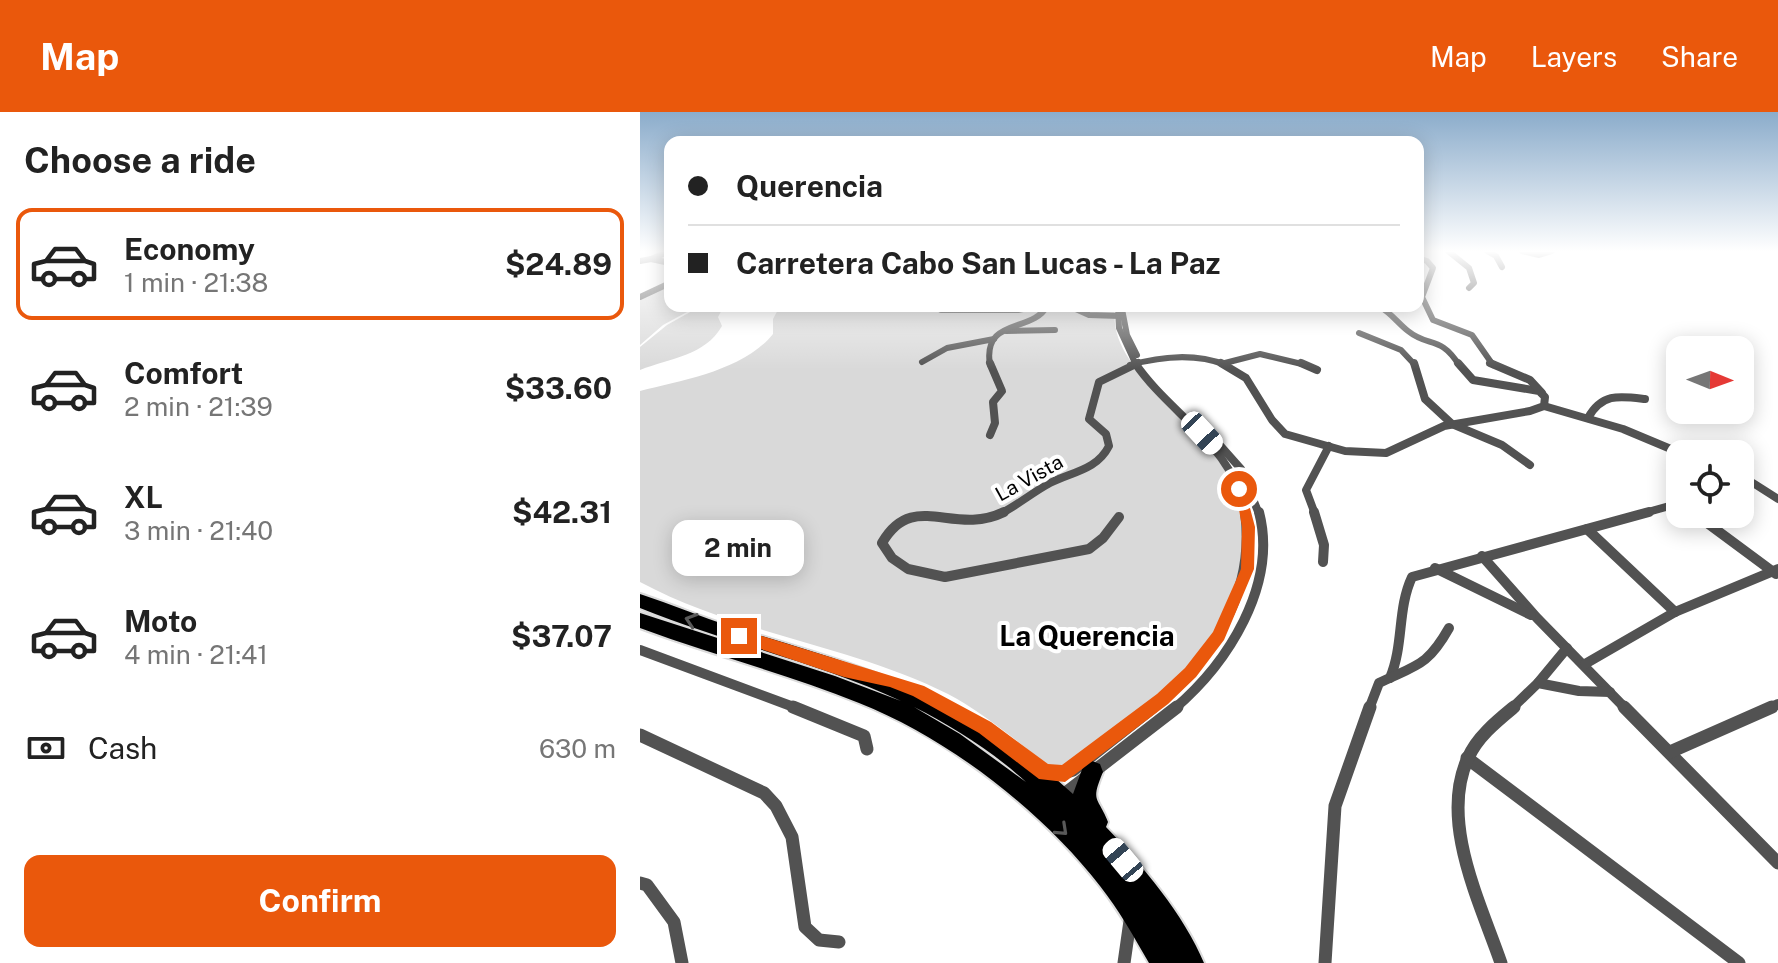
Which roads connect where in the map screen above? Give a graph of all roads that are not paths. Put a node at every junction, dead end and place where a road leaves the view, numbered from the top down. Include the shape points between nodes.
1 (1424, 298) edge
2 (1044, 312) edge
3 (1082, 312) edge
4 (1120, 312) edge
5 (1390, 312) edge
6 (1120, 316) junction
7 (1055, 330) dead end
8 (1001, 331) junction
9 (1359, 333) dead end
10 (994, 339) junction
11 (922, 362) dead end
12 (1225, 363) junction
13 (1139, 364) junction
14 (1317, 370) dead end
15 (1542, 393) junction
16 (1645, 399) dead end
17 (1544, 406) junction
18 (1192, 418) junction
19 (1588, 418) junction
20 (1452, 424) junction
21 (990, 435) dead end
22 (1329, 446) junction
23 (1666, 447) edge
24 (1530, 465) dead end
25 (1754, 484) edge
26 (1778, 499) edge
27 (1666, 507) edge
28 (1119, 517) dead end
29 (1715, 528) edge
30 (1587, 529) junction
31 (1482, 556) junction
32 (1323, 562) dead end
33 (1435, 568) junction
34 (1776, 572) edge
35 (640, 601) edge
36 (1675, 612) junction
37 (1537, 618) junction
38 (640, 620) edge
39 (1449, 628) dead end
40 (1219, 636) junction
41 (1232, 640) junction
42 (1567, 648) junction
43 (640, 650) edge
44 (1585, 664) junction
45 (839, 678) junction
46 (1390, 678) junction
47 (1538, 683) junction
48 (1610, 692) junction
49 (1778, 704) edge
50 (1133, 722) junction
51 (1142, 733) junction
52 (640, 735) edge
53 (867, 749) dead end
54 (1670, 752) junction
55 (1467, 758) junction
56 (1092, 772) junction
57 (1059, 797) junction
58 (1778, 863) edge
59 (640, 883) edge
60 (1126, 903) junction
61 (1176, 937) junction
62 (839, 942) dead end
63 (1732, 961) edge
64 (682, 963) edge
65 (1124, 963) edge
66 (1164, 963) edge
67 (1191, 963) edge
68 (1325, 963) edge
69 (1501, 963) edge

1 - 15 street via 1430,317 1472,335 1495,367 1533,381
2 - 8 street
3 - 6 street
4 - 6 street
5 - 15 street via 1408,331 1449,349 1473,380
6 - 13 street
7 - 8 street
8 - 10 street
9 - 20 street via 1413,360 1425,399
10 - 11 street via 947,348
10 - 21 street via 989,363 1002,391 993,402
12 - 13 street via 1186,357
12 - 14 street via 1269,354
12 - 22 street via 1244,377 1280,431
13 - 18 street
13 - 28 street, La Vista via 1108,375 1094,392 1089,419 1106,434 1109,446 1097,463 996,517 974,522 930,514 907,517 895,523 882,543 886,553 912,570 945,577 1081,552 1103,538
15 - 17 street
16 - 19 street via 1602,398
17 - 19 street
17 - 20 street
18 - 40 street via 1222,457 1247,512 1247,569
18 - 41 street via 1231,454 1258,511 1261,571 1252,606
19 - 23 street
20 - 22 street via 1385,453
20 - 24 street via 1502,445
22 - 32 street via 1306,490 1324,537
25 - 26 street
27 - 30 street
29 - 34 street
30 - 31 street
30 - 36 street
31 - 33 street
31 - 37 street
33 - 37 street
33 - 46 street via 1406,584 1402,644
34 - 36 street
45 -> 35 highway
36 - 44 street
37 - 42 street
38 - 45 highway
39 - 46 street via 1427,660
40 - 41 street
40 - 50 street via 1191,672
41 - 51 street via 1190,693
42 - 44 street
42 - 47 street
43 - 53 street via 846,726 864,736
44 - 48 street
45 - 50 street via 891,680 945,703 1049,774 1073,770
45 - 57 highway via 963,741 1034,795
45 -> 60 highway via 971,754 1071,837
46 - 68 street via 1375,690 1335,806
47 - 48 street
47 - 55 street
48 - 54 street
49 - 54 street
50 - 51 street
51 - 56 street
52 - 62 street via 764,793 780,806 794,845 805,927 820,942
54 - 58 street
55 - 63 street
55 - 69 street via 1458,812
56 - 57 street
56 - 61 highway via 1084,793 1086,809 1157,892
57 - 61 highway via 1112,847
59 - 64 street via 674,922
60 - 65 street via 1131,933
60 - 66 highway
61 - 67 highway

